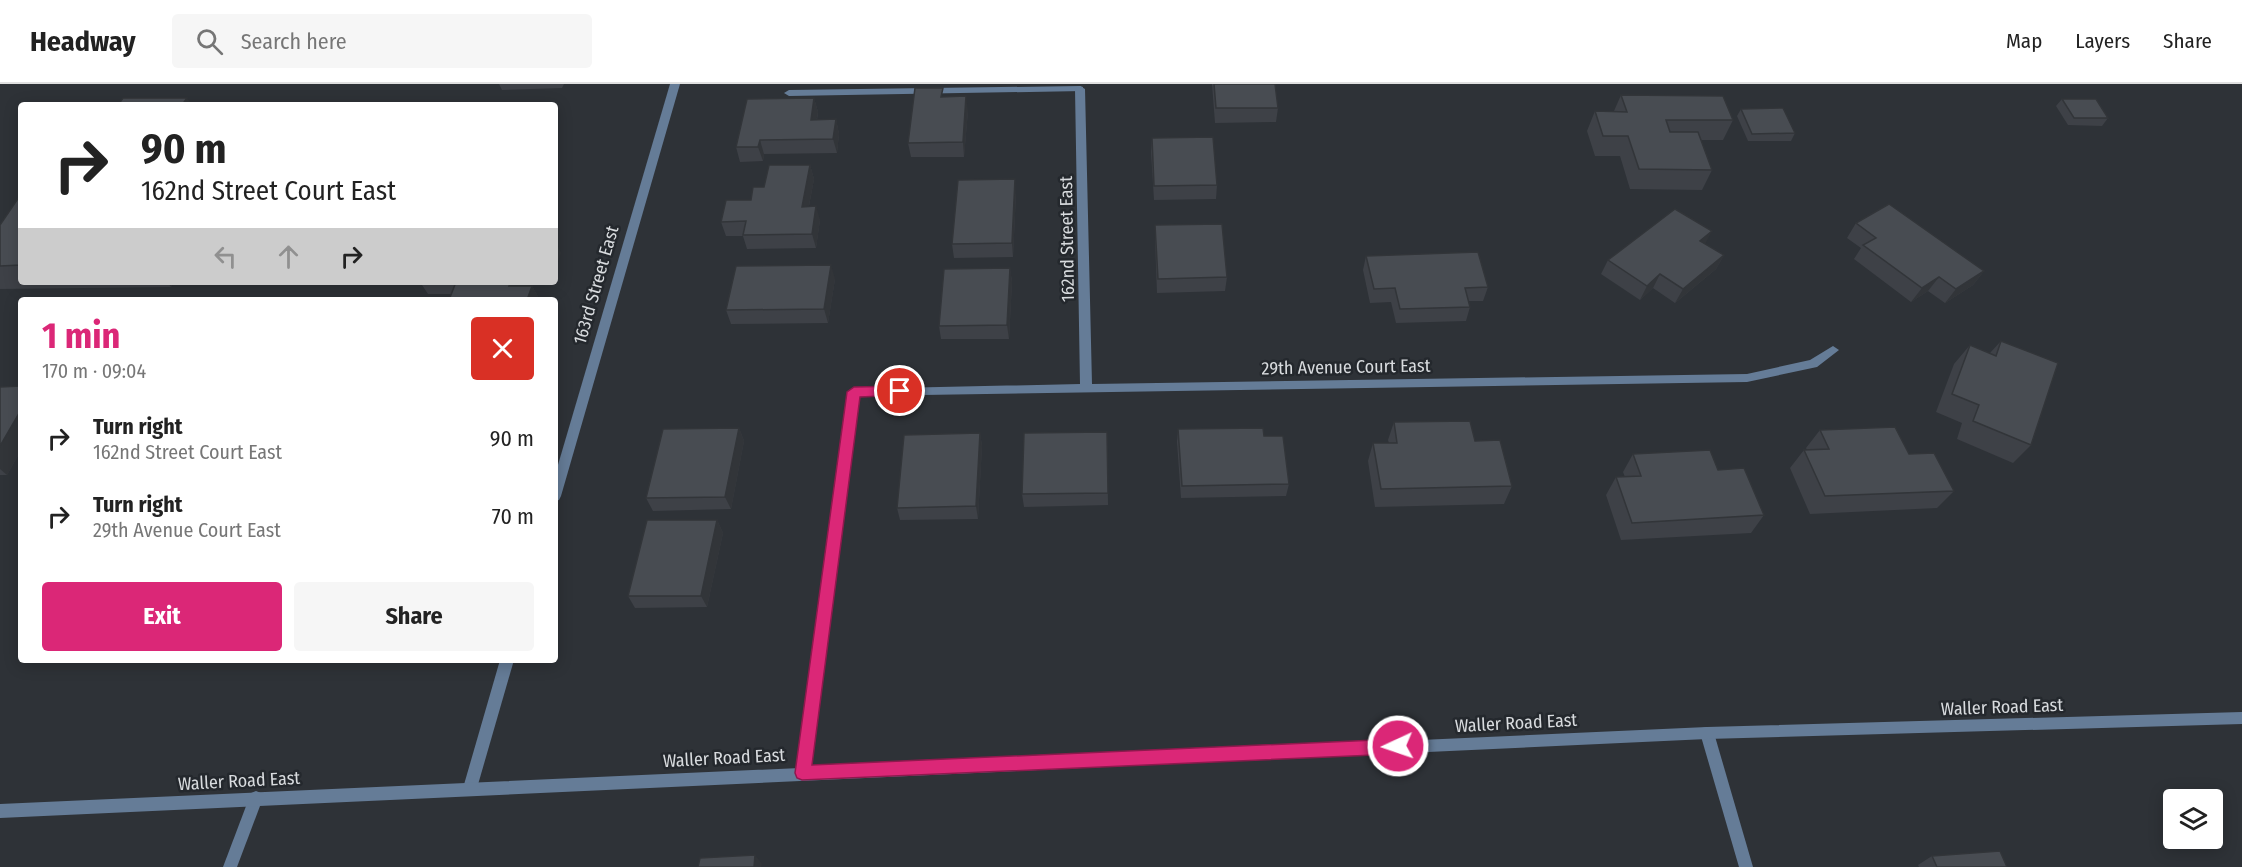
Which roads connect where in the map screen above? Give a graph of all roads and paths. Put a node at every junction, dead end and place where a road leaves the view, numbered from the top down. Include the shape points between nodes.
1 (675, 84) edge
2 (789, 93) dead end
3 (1833, 350) dead end
4 (1086, 388) junction
5 (558, 486) edge
6 (506, 663) edge
7 (2242, 718) edge
8 (1707, 733) junction
9 (802, 773) junction
10 (470, 788) junction
11 (256, 798) junction
12 (0, 811) edge
13 (230, 867) edge
14 (1746, 867) edge

1 - 5 street, 163rd Street East
2 - 4 street, 162nd Street East via 1080,89
3 - 4 street, 29th Avenue Court East via 1813,364 1748,378
4 - 9 street, 29th Avenue Court East via 854,392
6 - 10 street
7 - 8 street, Waller Road East
8 - 9 street, Waller Road East
8 - 14 street
9 - 10 street, Waller Road East
10 - 11 street, Waller Road East
11 - 12 street, Waller Road East
11 - 13 street

